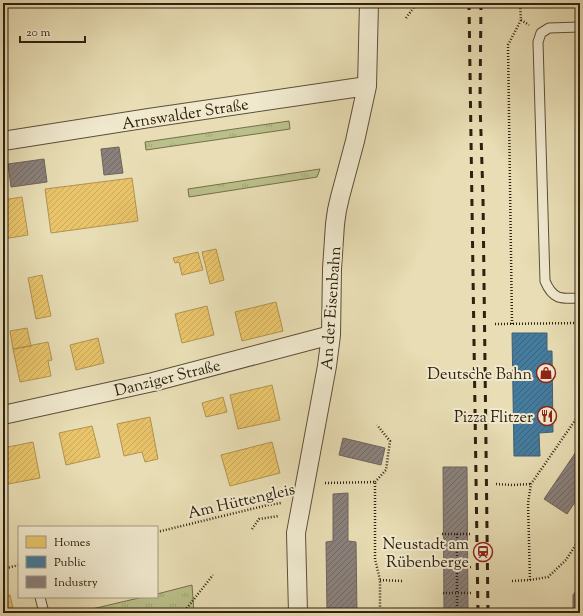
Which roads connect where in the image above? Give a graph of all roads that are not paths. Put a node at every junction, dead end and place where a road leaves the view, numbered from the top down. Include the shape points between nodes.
1 (369, 3) edge
2 (580, 27) edge
3 (366, 86) junction
4 (3, 141) edge
5 (580, 298) edge
6 (331, 335) junction
7 (3, 416) edge
8 (40, 598) edge
9 (44, 613) edge
10 (298, 613) edge

1 - 3 street, An der Eisenbahn
2 - 5 lane via 549,28 541,33 538,42 545,280 552,293 560,298
3 - 4 street, Arnswalder Straße
3 - 6 street, An der Eisenbahn via 335,224
6 - 7 street, Danziger Straße via 153,382
6 - 10 street, An der Eisenbahn via 296,533
8 - 9 lane

